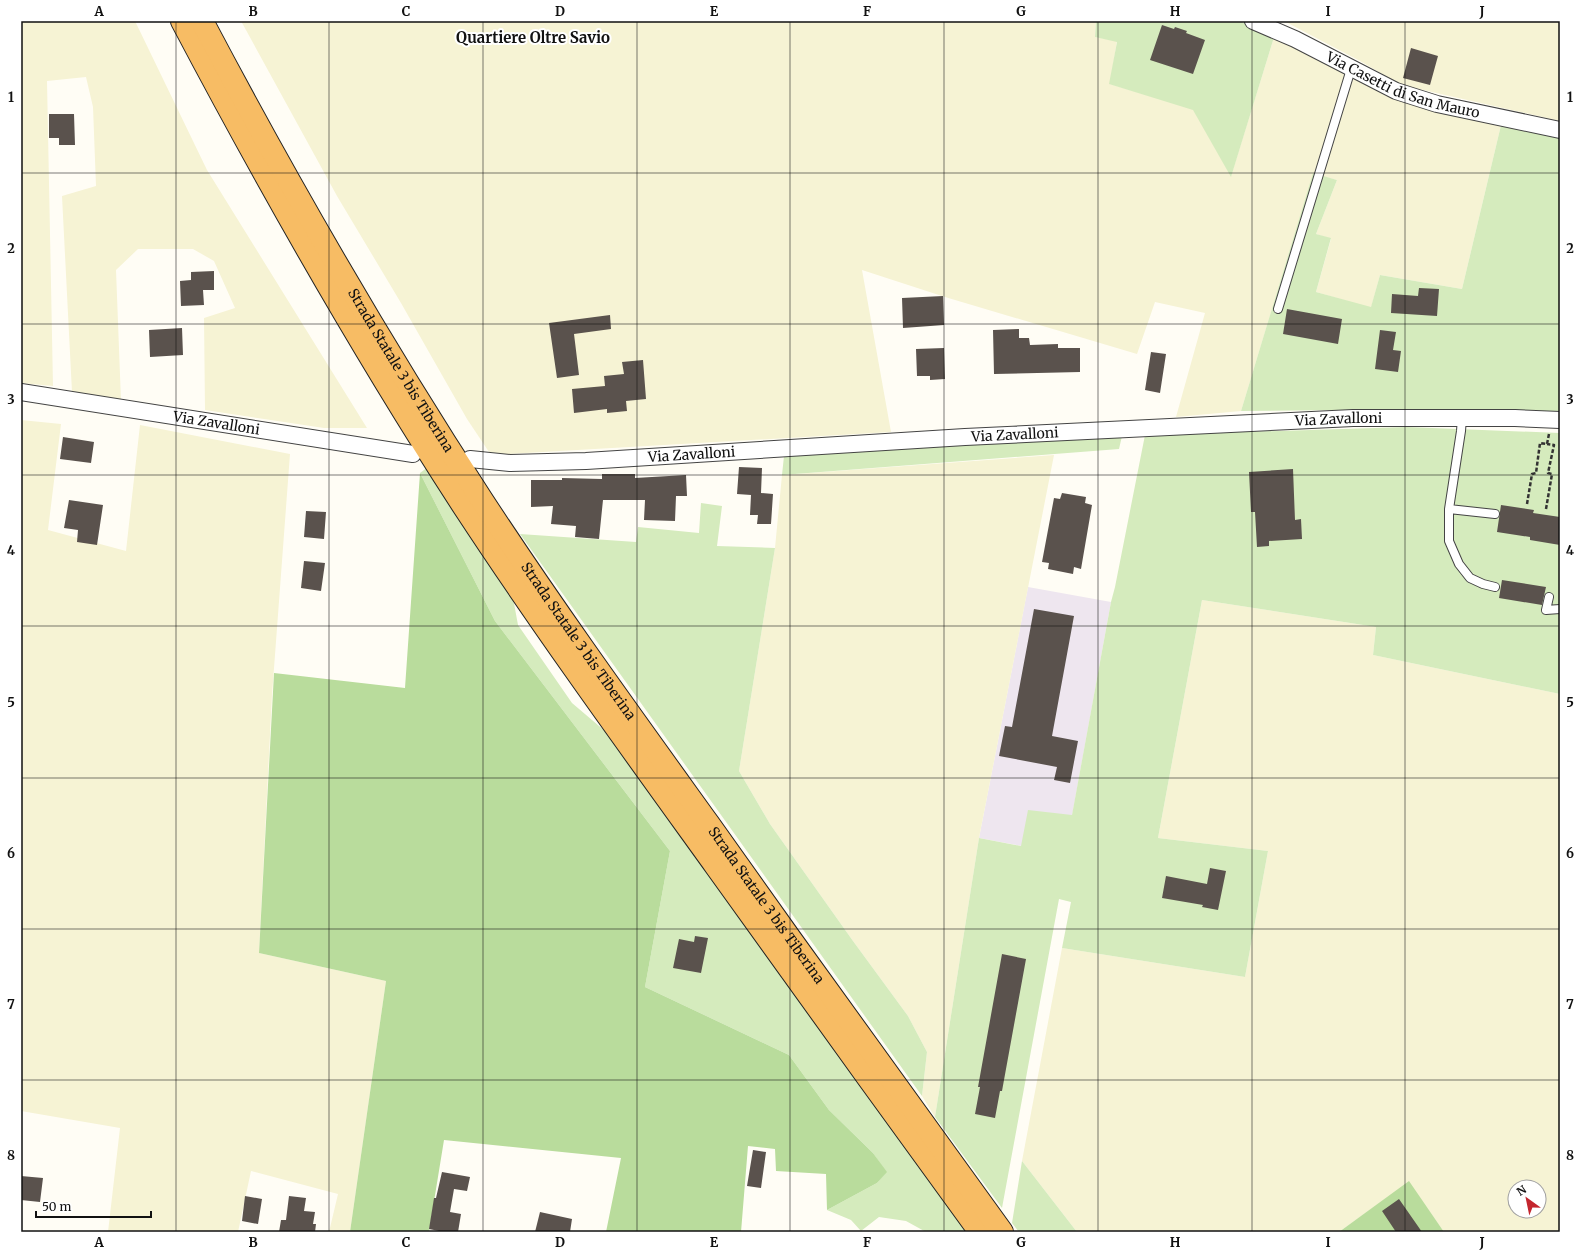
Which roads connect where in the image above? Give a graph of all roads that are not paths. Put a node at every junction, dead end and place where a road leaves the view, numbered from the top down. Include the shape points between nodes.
1 (182, 21) edge
2 (202, 21) edge
3 (1253, 21) edge
4 (1351, 69) junction
5 (1560, 130) edge
6 (1278, 309) dead end
7 (21, 392) edge
8 (1462, 418) junction
9 (1555, 420) edge
10 (413, 454) dead end
11 (470, 459) dead end
12 (1449, 510) junction
13 (1495, 514) dead end
14 (1495, 587) dead end
15 (1549, 597) dead end
16 (1560, 609) edge
17 (883, 1082) junction
18 (980, 1232) edge
19 (1002, 1232) edge

1 - 17 highway, Strada Statale 3 bis Tiberina via 309,252 396,399 464,507 660,789
2 - 17 highway, Strada Statale 3 bis Tiberina via 325,244 413,392 482,500 577,642
3 - 4 street, Via Casetti di San Mauro via 1295,39
4 - 5 street, Via Casetti di San Mauro via 1396,91 1437,104
4 - 6 lane
7 - 10 street, Via Zavalloni
8 - 9 street, Via Zavalloni
8 - 11 street, Via Zavalloni via 1353,418 1044,433 586,462 510,463
8 - 12 lane
12 - 13 lane
12 - 14 lane via 1449,541 1459,564 1470,578
15 - 16 lane via 1546,610
17 - 18 highway, Strada Statale 3 bis Tiberina
17 - 19 highway, Strada Statale 3 bis Tiberina

